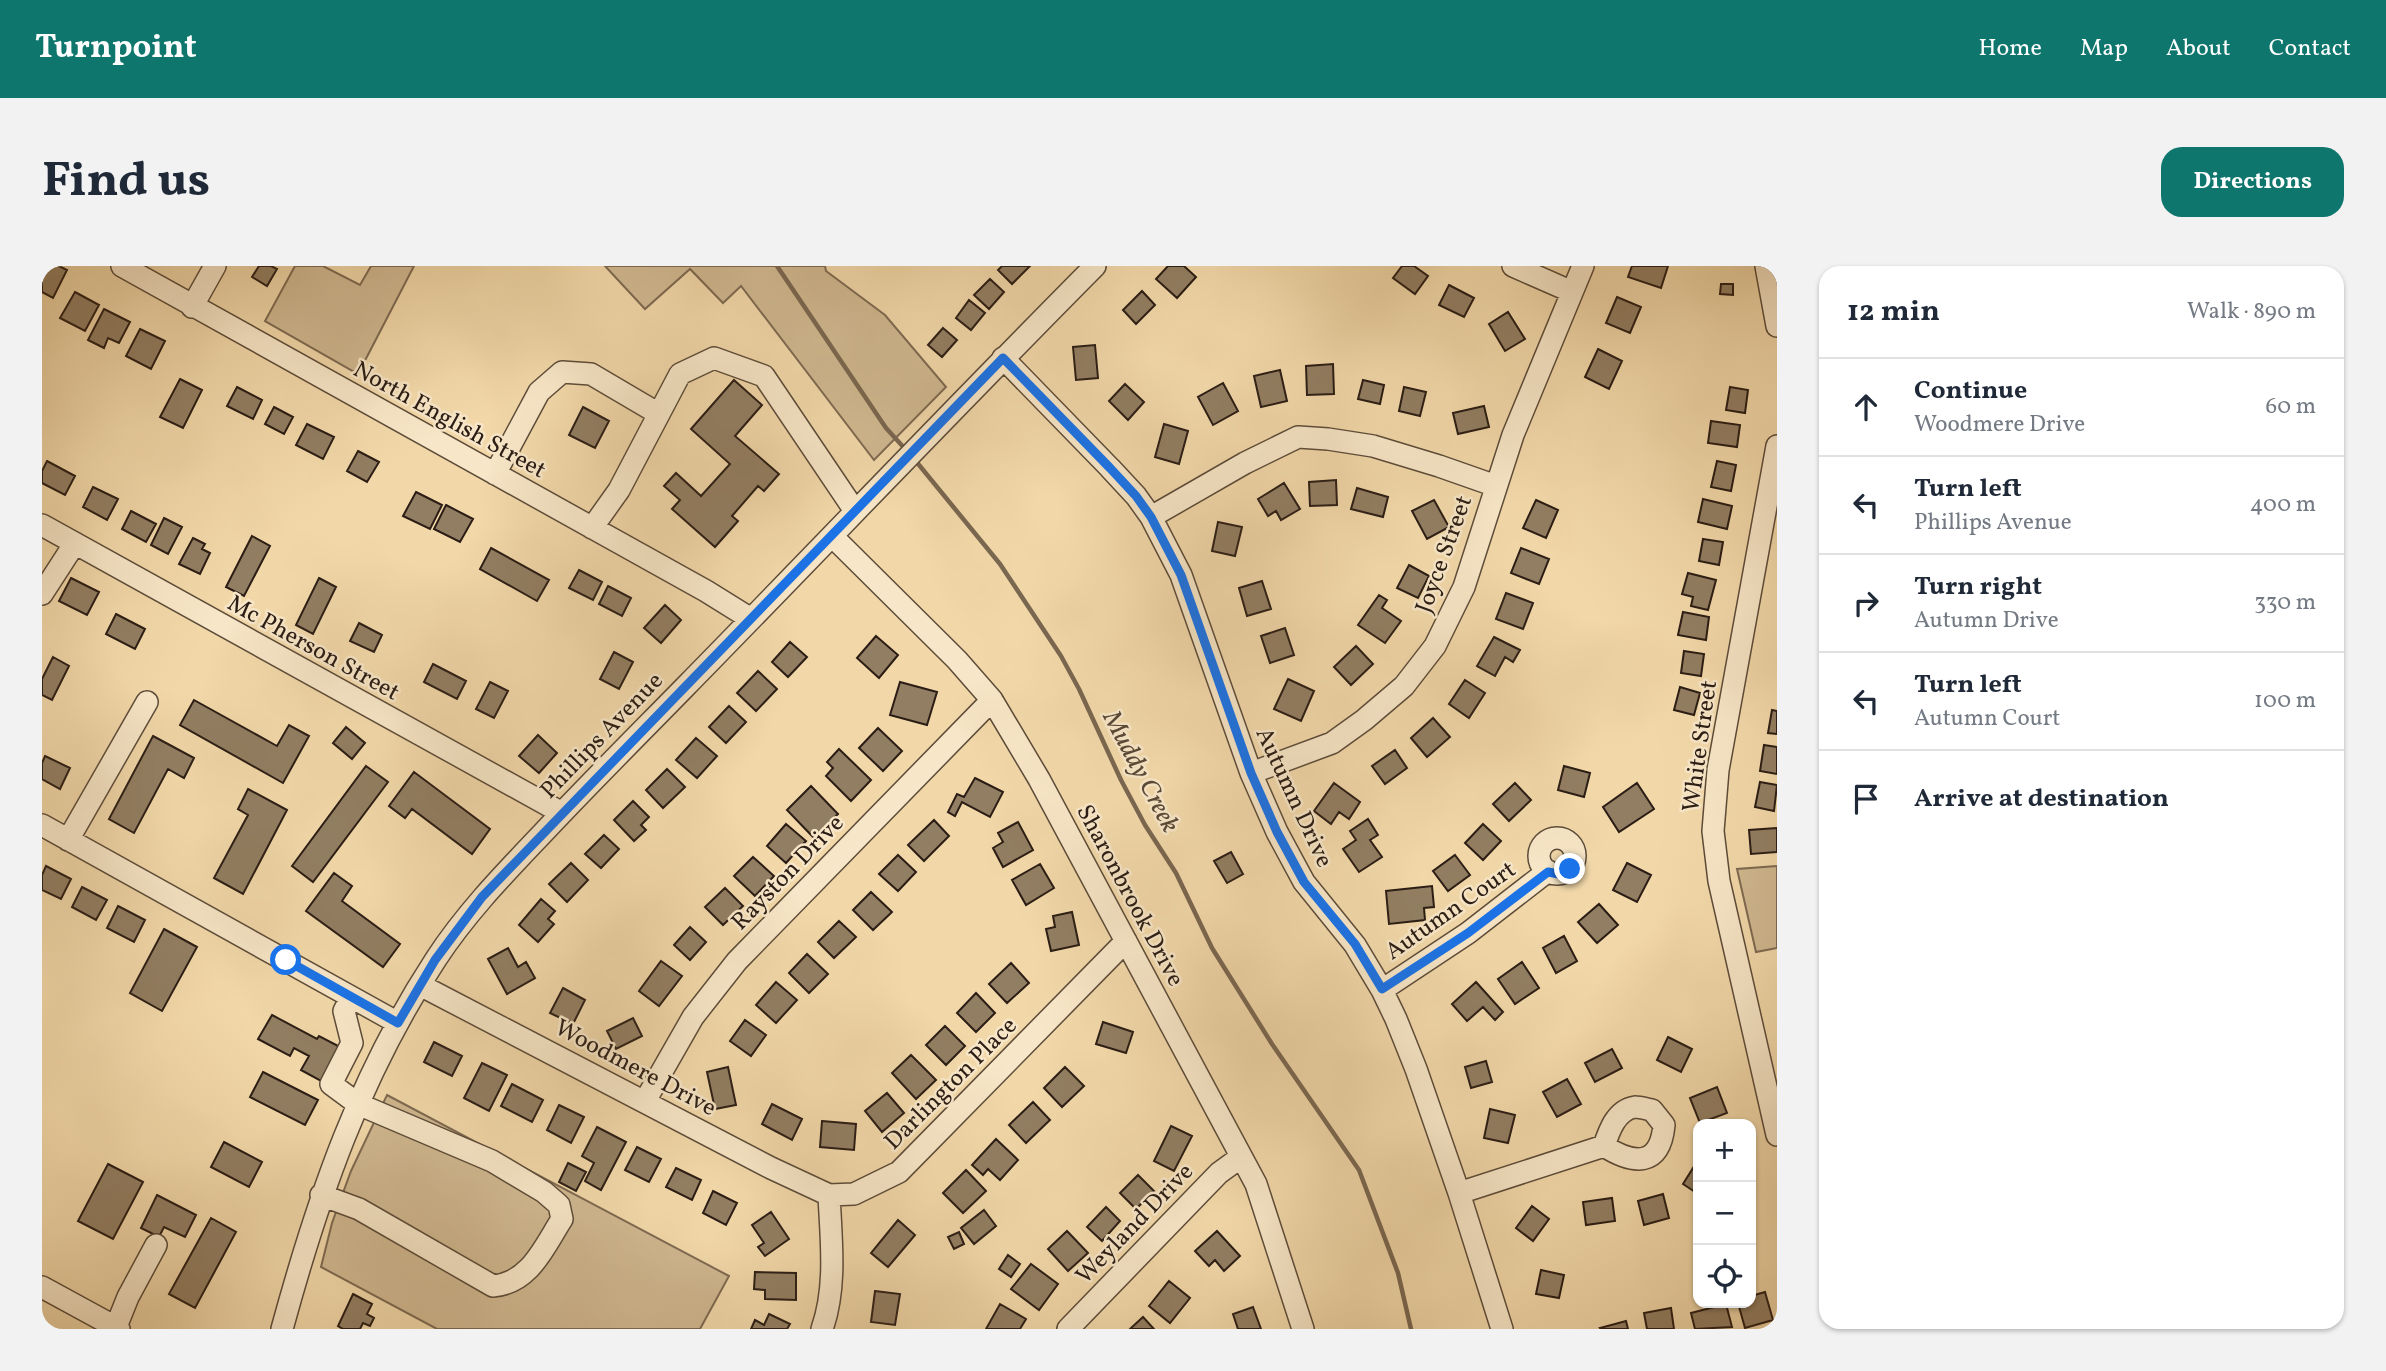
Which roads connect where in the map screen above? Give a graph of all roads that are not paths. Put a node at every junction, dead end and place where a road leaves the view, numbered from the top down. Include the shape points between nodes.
1 (122, 266) edge
2 (215, 266) edge
3 (1095, 266) edge
4 (1513, 266) edge
5 (1583, 266) edge
6 (1766, 266) edge
7 (1570, 292) junction
8 (192, 307) junction
9 (1776, 312) edge
10 (1003, 358) junction
11 (659, 414) junction
12 (1777, 446) edge
13 (495, 474) junction
14 (1496, 486) junction
15 (855, 511) junction
16 (1151, 517) junction
17 (42, 525) edge
18 (592, 527) junction
19 (832, 536) junction
20 (75, 543) junction
21 (42, 594) edge
22 (751, 619) junction
23 (992, 700) junction
24 (147, 702) dead end
25 (1251, 773) junction
26 (562, 813) junction
27 (42, 825) edge
28 (68, 840) junction
29 (1548, 872) dead end
30 (1126, 942) junction
31 (420, 985) junction
32 (1382, 989) junction
33 (351, 998) junction
34 (398, 1023) junction
35 (352, 1043) junction
36 (380, 1059) junction
37 (645, 1101) junction
38 (358, 1104) junction
39 (1777, 1135) edge
40 (1604, 1146) dead end
41 (1241, 1157) junction
42 (1459, 1193) junction
43 (321, 1195) junction
44 (829, 1195) junction
45 (156, 1245) dead end
46 (42, 1287) edge
47 (118, 1328) edge
48 (282, 1329) edge
49 (822, 1329) edge
50 (1068, 1329) edge
51 (1303, 1329) edge
52 (1502, 1329) edge

1 - 8 street, North English Street
2 - 8 street
3 - 10 street, Phillips Avenue
4 - 7 street
5 - 7 street, Joyce Street
6 - 9 street
7 - 14 street, Joyce Street
8 - 13 street, North English Street
10 - 15 street, Phillips Avenue
10 - 16 street, Autumn Drive
11 - 13 street via 592,374 562,372 539,393
11 - 15 street via 680,374 714,358 764,376
11 - 18 street via 619,490
12 - 39 street, White Street via 1718,770 1713,831 1719,881
13 - 18 street, North English Street
14 - 16 street via 1373,446 1298,437
14 - 25 street, Joyce Street via 1464,587 1435,646 1404,686 1332,743
15 - 19 street, Phillips Avenue
16 - 25 street, Autumn Drive via 1181,575
17 - 20 street, Mc Pherson Street
18 - 22 street, North English Street
19 - 22 street, Phillips Avenue
19 - 23 street, Sharonbrook Drive
20 - 21 street
20 - 26 street, Mc Pherson Street
22 - 26 street, Phillips Avenue
23 - 30 street, Sharonbrook Drive
23 - 37 street, Rayston Drive via 737,961 693,1017
24 - 28 street
25 - 32 street, Autumn Drive via 1304,882 1355,944
26 - 31 street, Phillips Avenue via 469,912
27 - 28 street
28 - 33 street
29 - 32 street, Autumn Court via 1468,933
30 - 41 street, Sharonbrook Drive
30 - 44 street, Darlington Place via 899,1172 854,1194
31 - 34 street, Phillips Avenue
31 - 37 street, Woodmere Drive
32 - 42 street, Autumn Drive via 1416,1069
33 - 34 street
33 - 35 street via 344,1011
34 - 36 street, Phillips Avenue
35 - 36 street
35 - 38 street via 331,1084
36 - 38 street, Phillips Avenue
37 - 44 street, Woodmere Drive
38 - 43 street, Phillips Avenue
38 - 43 street via 492,1161 544,1192 559,1205 562,1219 528,1271 505,1285 493,1286 359,1209
40 - 42 street
41 - 50 street, Weyland Drive via 1219,1172
41 - 51 street, Sharonbrook Drive via 1256,1184
42 - 52 street, Autumn Drive
43 - 48 street, Phillips Avenue
44 - 49 street via 832,1271
45 - 47 street via 128,1297
46 - 47 street

